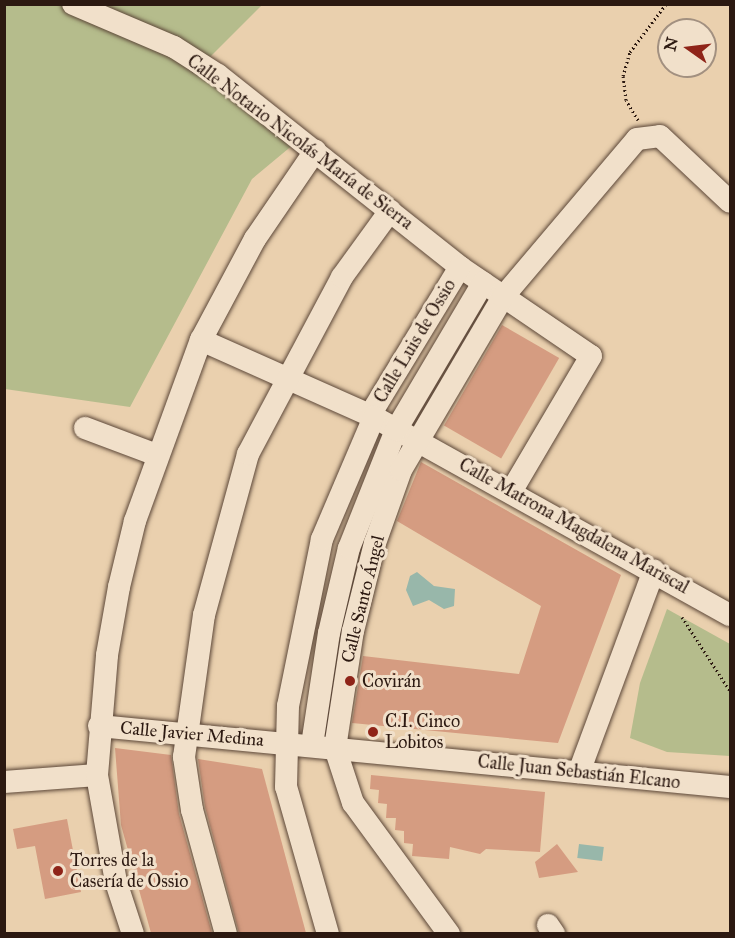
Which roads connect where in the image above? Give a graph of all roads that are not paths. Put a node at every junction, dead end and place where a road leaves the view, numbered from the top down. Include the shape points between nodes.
1 (73, 4) edge
2 (315, 151) junction
3 (730, 202) edge
4 (390, 210) junction
5 (460, 267) junction
6 (483, 284) junction
7 (502, 297) junction
8 (201, 340) junction
9 (291, 380) junction
10 (372, 416) junction
11 (85, 428) dead end
12 (406, 435) junction
13 (157, 455) junction
14 (512, 490) junction
15 (654, 570) junction
16 (730, 615) edge
17 (99, 726) junction
18 (188, 734) junction
19 (285, 743) junction
20 (312, 746) junction
21 (336, 748) junction
22 (579, 772) junction
23 (97, 774) junction
24 (4, 782) edge
25 (730, 787) edge
26 (133, 933) edge
27 (226, 933) edge
28 (328, 933) edge
29 (449, 933) edge

1 - 2 street, Calle Notario Nicolás María de Sierra via 174,47 218,75
2 - 4 street, Calle Notario Nicolás María de Sierra
2 - 8 street via 255,239
3 - 7 street, Calle Santo Ángel via 660,136 648,134 637,139
4 - 5 street, Calle Notario Nicolás María de Sierra
4 - 9 street via 342,277
5 - 6 street, Calle Notario Nicolás María de Sierra
5 - 10 street, Calle Luis de Ossio
6 - 7 street, Calle Notario Nicolás María de Sierra
6 - 12 street, Calle Santo Ángel
7 - 12 street, Calle Santo Ángel
7 - 14 street, Calle Notario Nicolás María de Sierra via 591,356
8 - 9 street, Calle Matrona Magdalena Mariscal
8 - 13 street
9 - 10 street, Calle Matrona Magdalena Mariscal
9 - 18 street via 248,454 221,544 204,615
10 - 12 street, Calle Matrona Magdalena Mariscal
10 - 19 street via 322,539 301,627
11 - 13 street
12 - 14 street, Calle Matrona Magdalena Mariscal
12 - 20 street, Calle Santo Ángel via 349,548 329,633
12 - 21 street, Calle Santo Ángel via 352,631
13 - 17 street via 120,587
14 - 15 street, Calle Matrona Magdalena Mariscal
15 - 16 street, Calle Matrona Magdalena Mariscal
15 - 22 street
17 - 18 street, Calle Javier Medina
17 - 23 street
18 - 19 street, Calle Javier Medina
18 - 27 street via 184,757 192,810
19 - 20 street, Calle Juan Sebastián Elcano
19 - 28 street via 286,787
20 - 21 street, Calle Juan Sebastián Elcano
21 - 22 street, Calle Juan Sebastián Elcano
21 - 29 street, Calle Santo Ángel via 353,803
22 - 25 street, Calle Juan Sebastián Elcano
23 - 24 street
23 - 26 street via 116,882

